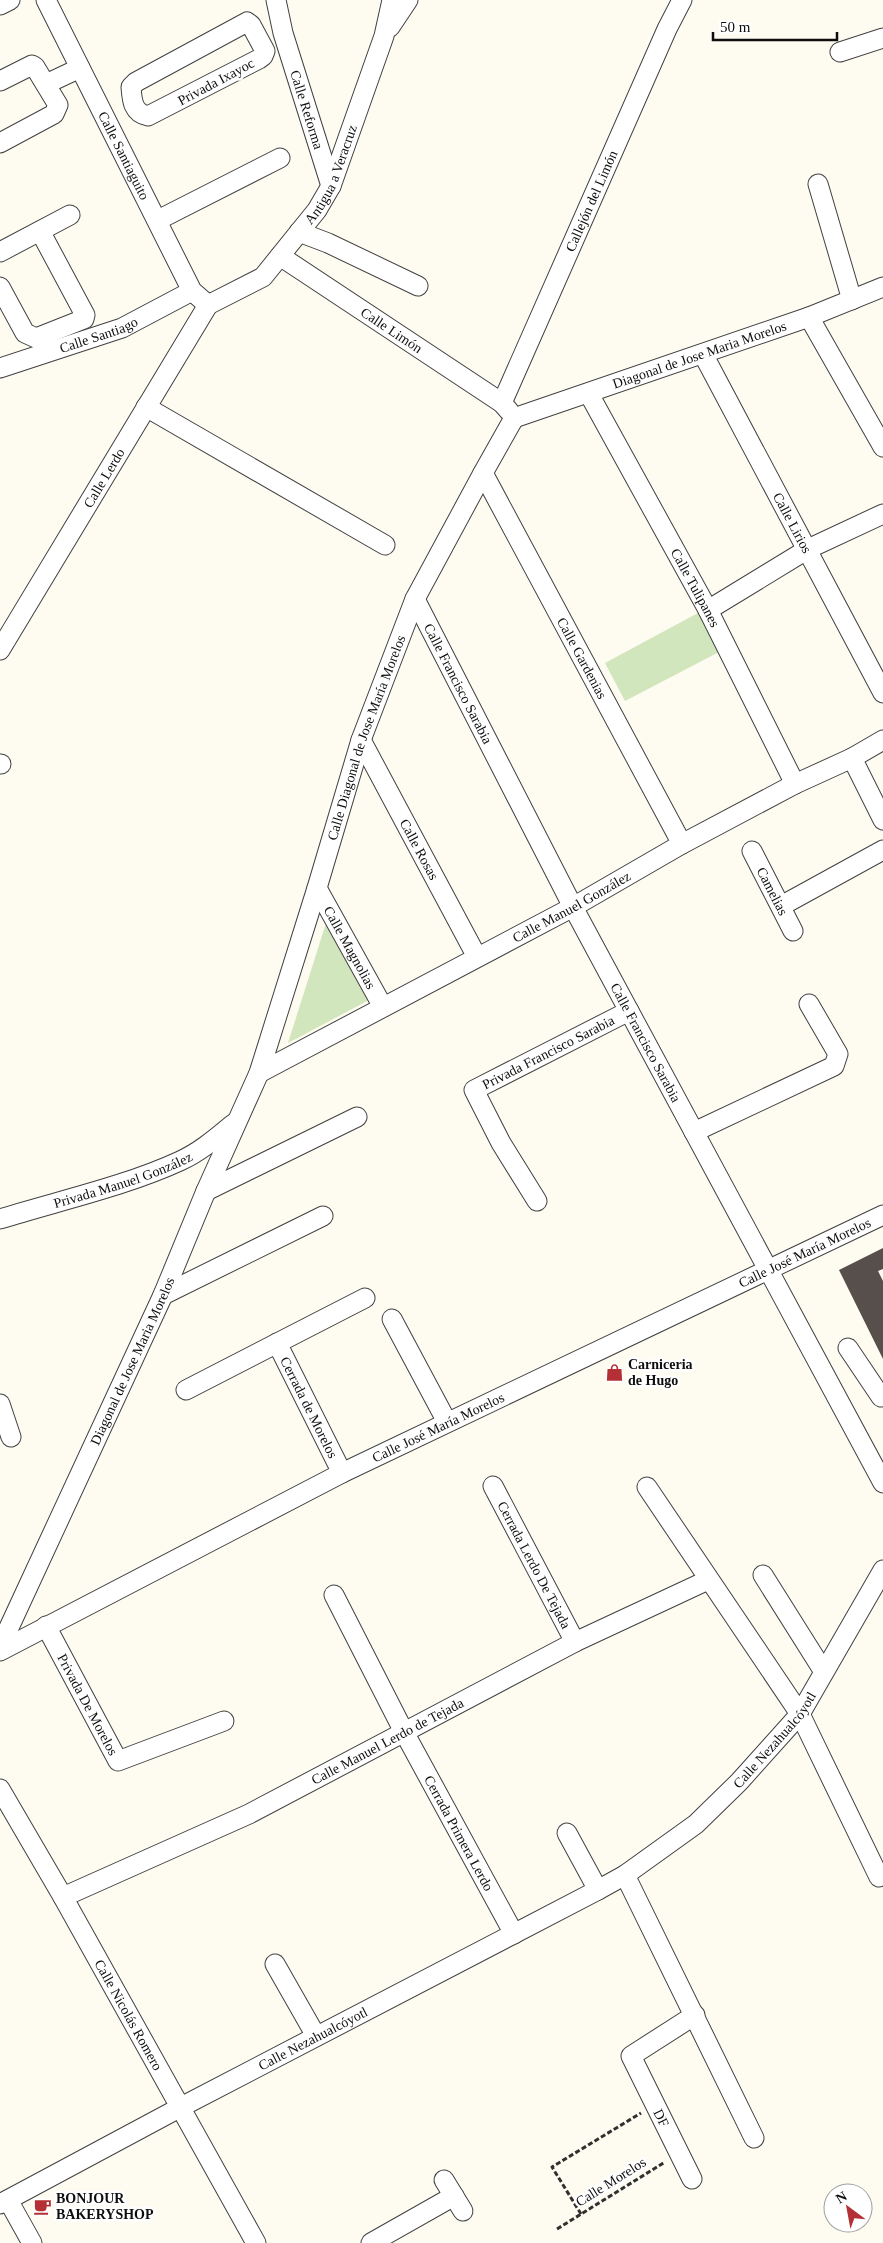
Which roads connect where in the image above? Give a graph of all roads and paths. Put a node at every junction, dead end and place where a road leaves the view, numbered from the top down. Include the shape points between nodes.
1 (10, 0) edge
2 (46, 0) edge
3 (263, 0) edge
4 (276, 0) edge
5 (392, 0) edge
6 (408, 0) edge
7 (682, 0) edge
8 (0, 5) edge
9 (282, 33) junction
10 (384, 36) junction
11 (883, 38) edge
12 (840, 52) dead end
13 (80, 68) junction
14 (0, 81) edge
15 (46, 84) junction
16 (133, 105) junction
17 (107, 120) junction
18 (0, 143) edge
19 (280, 158) dead end
20 (818, 184) dead end
21 (332, 186) junction
22 (70, 215) dead end
23 (158, 220) junction
24 (40, 231) junction
25 (299, 232) junction
26 (0, 252) edge
27 (280, 256) junction
28 (418, 286) dead end
29 (0, 287) edge
30 (883, 287) edge
31 (192, 291) junction
32 (852, 300) junction
33 (208, 305) junction
34 (809, 318) junction
35 (56, 330) junction
36 (62, 348) junction
37 (703, 354) junction
38 (0, 368) edge
39 (589, 394) junction
40 (502, 402) junction
41 (146, 407) junction
42 (514, 418) junction
43 (883, 447) edge
44 (483, 473) junction
45 (883, 514) edge
46 (385, 545) dead end
47 (808, 549) junction
48 (415, 599) junction
49 (708, 610) junction
50 (0, 650) edge
51 (883, 693) edge
52 (361, 740) junction
53 (883, 740) edge
54 (852, 758) junction
55 (795, 784) junction
56 (883, 820) edge
57 (682, 844) junction
58 (883, 850) edge
59 (752, 851) dead end
60 (317, 888) junction
61 (782, 906) junction
62 (573, 907) junction
63 (794, 931) dead end
64 (477, 957) junction
65 (809, 1004) dead end
66 (383, 1007) junction
67 (629, 1011) junction
68 (259, 1073) junction
69 (357, 1117) dead end
70 (236, 1122) junction
71 (694, 1132) junction
72 (206, 1192) junction
73 (537, 1201) dead end
74 (883, 1215) edge
75 (322, 1216) dead end
76 (0, 1219) edge
77 (768, 1270) junction
78 (163, 1295) junction
79 (365, 1298) dead end
80 (392, 1319) dead end
81 (277, 1344) junction
82 (848, 1348) dead end
83 (186, 1390) dead end
84 (882, 1398) edge
85 (0, 1404) edge
86 (447, 1422) junction
87 (11, 1437) dead end
88 (342, 1473) junction
89 (883, 1483) edge
90 (493, 1486) dead end
91 (647, 1487) dead end
92 (883, 1570) edge
93 (763, 1575) dead end
94 (708, 1580) junction
95 (334, 1595) dead end
96 (46, 1626) junction
97 (575, 1642) junction
98 (0, 1649) edge
99 (824, 1672) junction
100 (800, 1714) junction
101 (224, 1721) dead end
102 (404, 1732) junction
103 (0, 1789) edge
104 (567, 1833) dead end
105 (625, 1875) junction
106 (879, 1877) dead end
107 (598, 1890) junction
108 (63, 1897) junction
109 (514, 1934) junction
110 (275, 1964) dead end
111 (695, 2015) junction
112 (316, 2036) junction
113 (655, 2105) junction
114 (181, 2107) junction
115 (754, 2138) dead end
116 (678, 2153) junction
117 (692, 2179) dead end
118 (444, 2180) dead end
119 (4, 2202) edge
120 (582, 2214) junction
121 (557, 2229) dead end
122 (32, 2243) edge
123 (256, 2243) edge
124 (371, 2243) edge

1 - 8 street
2 - 13 street, Calle Santiaguito
3 - 9 street, Calle Reforma
4 - 9 street, Calle Reforma
5 - 10 street, Antigua a Veracruz
6 - 10 street
7 - 40 street, Callejón del Limón
9 - 21 street, Calle Reforma
10 - 21 street, Antigua a Veracruz
11 - 12 street
13 - 15 street
13 - 17 street, Calle Santiaguito
14 - 15 street via 32,65
15 - 18 street via 58,110
16 - 16 street, Privada Ixayoc via 131,87 136,82 247,22 265,51 259,59 148,116 142,115
16 - 17 street
17 - 23 street, Calle Santiaguito
19 - 23 street
20 - 32 street
21 - 25 street, Antigua a Veracruz
22 - 24 street
23 - 31 street, Calle Santiaguito
24 - 26 street
24 - 35 street via 85,315 81,322
25 - 27 street, Antigua a Veracruz
25 - 28 street
27 - 33 street, Antigua a Veracruz via 263,277
27 - 40 street, Calle Limón
29 - 35 street via 25,333 36,338
30 - 32 street, Diagonal de Jose Maria Morelos
31 - 33 street, Calle Santiaguito
31 - 36 street, Calle Santiago via 122,328
32 - 34 street, Diagonal de Jose Maria Morelos
33 - 41 street, Calle Lerdo
34 - 37 street, Diagonal de Jose Maria Morelos
34 - 43 street
35 - 36 street
36 - 38 street, Calle Santiago
37 - 39 street, Diagonal de Jose Maria Morelos
37 - 47 street, Calle Lirios
39 - 42 street, Diagonal de Jose Maria Morelos
39 - 49 street, Calle Tulipanes
40 - 42 street, Calle Limón
41 - 46 street
41 - 50 street, Calle Lerdo
42 - 44 street, Calle Diagonal de Jose María Morelos
44 - 48 street, Calle Diagonal de Jose María Morelos
44 - 57 street, Calle Gardenias
45 - 47 street
47 - 49 street
47 - 51 street, Calle Lirios
48 - 52 street, Calle Diagonal de Jose María Morelos
48 - 62 street, Calle Francisco Sarabia
49 - 55 street, Calle Tulipanes
52 - 60 street, Calle Diagonal de Jose María Morelos
52 - 64 street, Calle Rosas
53 - 54 street, Calle Manuel González
54 - 55 street, Calle Manuel González
54 - 56 street
55 - 57 street, Calle Manuel González
57 - 62 street, Calle Manuel González
58 - 61 street
59 - 61 street, Camelias
60 - 66 street, Calle Magnolias
60 - 68 street, Calle Diagonal de Jose María Morelos
61 - 63 street, Camelias
62 - 64 street, Calle Manuel González
62 - 67 street, Calle Francisco Sarabia
64 - 66 street, Calle Manuel González
65 - 71 street via 838,1054 834,1066
66 - 68 street, Calle Manuel González
67 - 71 street, Calle Francisco Sarabia
67 - 73 street, Privada Francisco Sarabia via 474,1090 501,1143
68 - 70 street, Diagonal de Jose Maria Morelos
69 - 72 street
70 - 72 street, Diagonal de Jose Maria Morelos
70 - 76 street, Privada Manuel González via 205,1147 148,1174
71 - 77 street, Calle Francisco Sarabia
72 - 78 street, Diagonal de Jose Maria Morelos
74 - 77 street, Calle José María Morelos
75 - 78 street
77 - 86 street, Calle José María Morelos
77 - 89 street, Calle Francisco Sarabia
78 - 98 street, Diagonal de Jose Maria Morelos
79 - 81 street, Cerrada de Morelos
80 - 86 street
81 - 83 street, Cerrada de Morelos
81 - 88 street, Cerrada de Morelos
82 - 84 street
85 - 87 street
86 - 88 street, Calle José María Morelos
88 - 96 street, Calle José María Morelos
90 - 97 street, Cerrada Lerdo De Tejada
91 - 94 street
92 - 99 street, Calle Nezahualcóyotl
93 - 99 street
94 - 97 street, Calle Manuel Lerdo de Tejada
94 - 100 street
95 - 102 street
96 - 98 street, Calle José María Morelos
96 - 101 street, Privada De Morelos via 118,1761
97 - 102 street, Calle Manuel Lerdo de Tejada
99 - 100 street, Calle Nezahualcóyotl
100 - 105 street, Calle Nezahualcóyotl via 696,1824
100 - 106 street
102 - 108 street, Calle Manuel Lerdo de Tejada via 249,1814
102 - 109 street, Cerrada Primera Lerdo
103 - 108 street, Calle Nicolás Romero
104 - 107 street
105 - 107 street, Calle Nezahualcóyotl
105 - 111 street
107 - 109 street, Calle Nezahualcóyotl
108 - 114 street, Calle Nicolás Romero
109 - 112 street, Calle Nezahualcóyotl
110 - 112 street
111 - 113 street, DF via 631,2056
111 - 115 street
112 - 114 street, Calle Nezahualcóyotl
113 - 116 street, DF
113 - 120 path via 552,2167
114 - 119 street, Calle Nezahualcóyotl
114 - 123 street, Calle Nicolás Romero
116 - 117 street, DF
116 - 120 path, Calle Morelos
118 - 124 street via 458,2203
119 - 122 street
120 - 121 path, Calle Morelos

